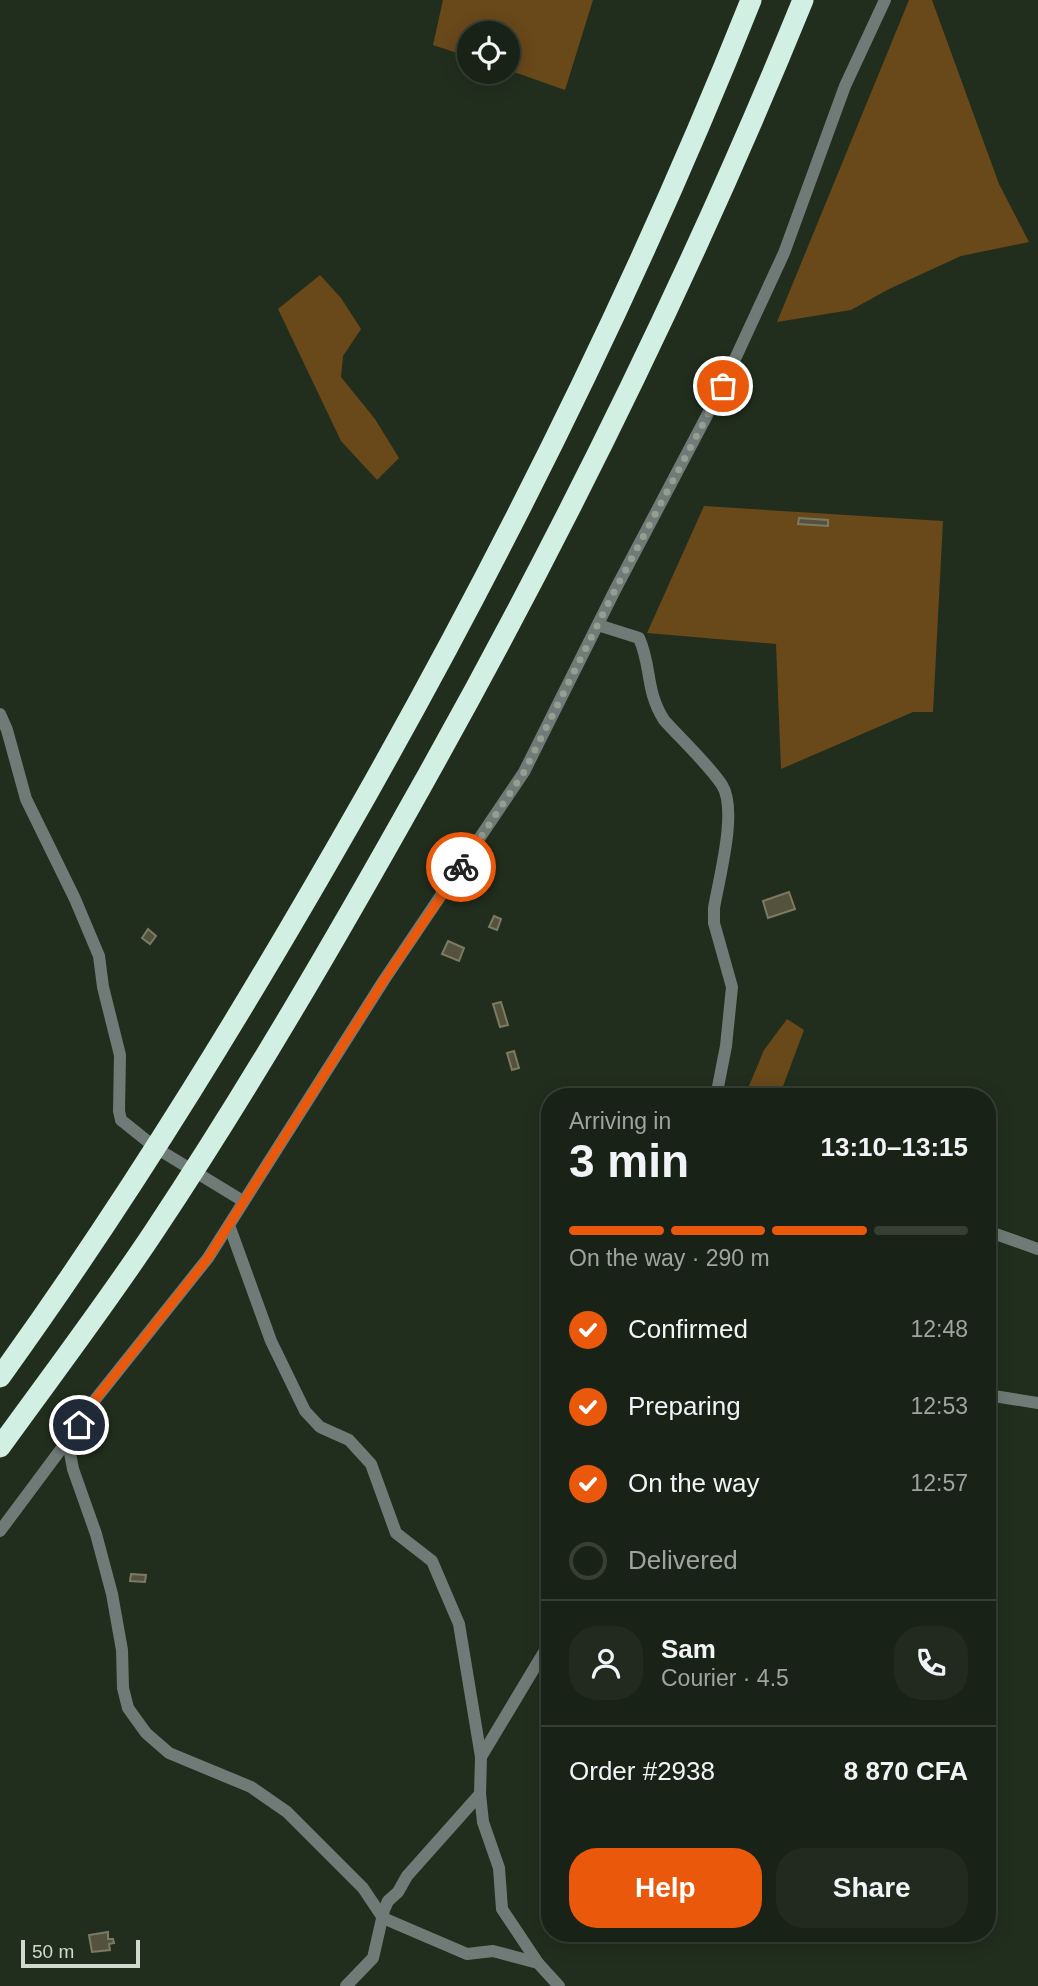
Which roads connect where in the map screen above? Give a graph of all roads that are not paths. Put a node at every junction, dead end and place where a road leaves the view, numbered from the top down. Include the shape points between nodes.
1 (751, 0) edge
2 (803, 0) edge
3 (885, 0) edge
4 (598, 625) junction
5 (0, 714) edge
6 (718, 1088) edge
7 (156, 1148) junction
8 (193, 1169) junction
9 (243, 1201) junction
10 (229, 1225) junction
11 (996, 1234) edge
12 (1038, 1249) edge
13 (0, 1377) edge
14 (996, 1396) edge
15 (1038, 1404) edge
16 (79, 1425) junction
17 (0, 1447) edge
18 (0, 1531) edge
19 (541, 1658) edge
20 (481, 1757) junction
21 (480, 1794) junction
22 (383, 1918) junction
23 (538, 1964) junction
24 (346, 1986) edge
25 (559, 1986) edge

1 - 7 highway via 655,227 560,432 462,621 288,933
2 - 8 highway via 691,258 586,481 337,938
3 - 4 street via 845,86 784,253 728,373
4 - 6 street via 639,638 657,710 723,786 728,800 730,817 714,923 732,987
4 - 9 street via 524,772
5 - 7 street via 26,799 99,956 120,1055 121,1120
7 - 8 street
7 - 13 highway
8 - 9 street
8 - 17 highway
9 - 10 street
10 - 16 street
10 - 20 street via 271,1341 305,1411 320,1427 349,1440 371,1464 396,1533 432,1561 459,1624
11 - 12 street
14 - 15 street
16 - 18 street
16 - 22 street via 70,1453 112,1594 128,1708 146,1733 169,1753 251,1787 287,1812 363,1888
19 - 20 street
20 - 21 street
21 - 22 street via 407,1876 388,1901
21 - 23 street via 483,1822 499,1868 502,1909
22 - 23 street via 467,1954 493,1951
22 - 24 street via 373,1958
23 - 25 street

